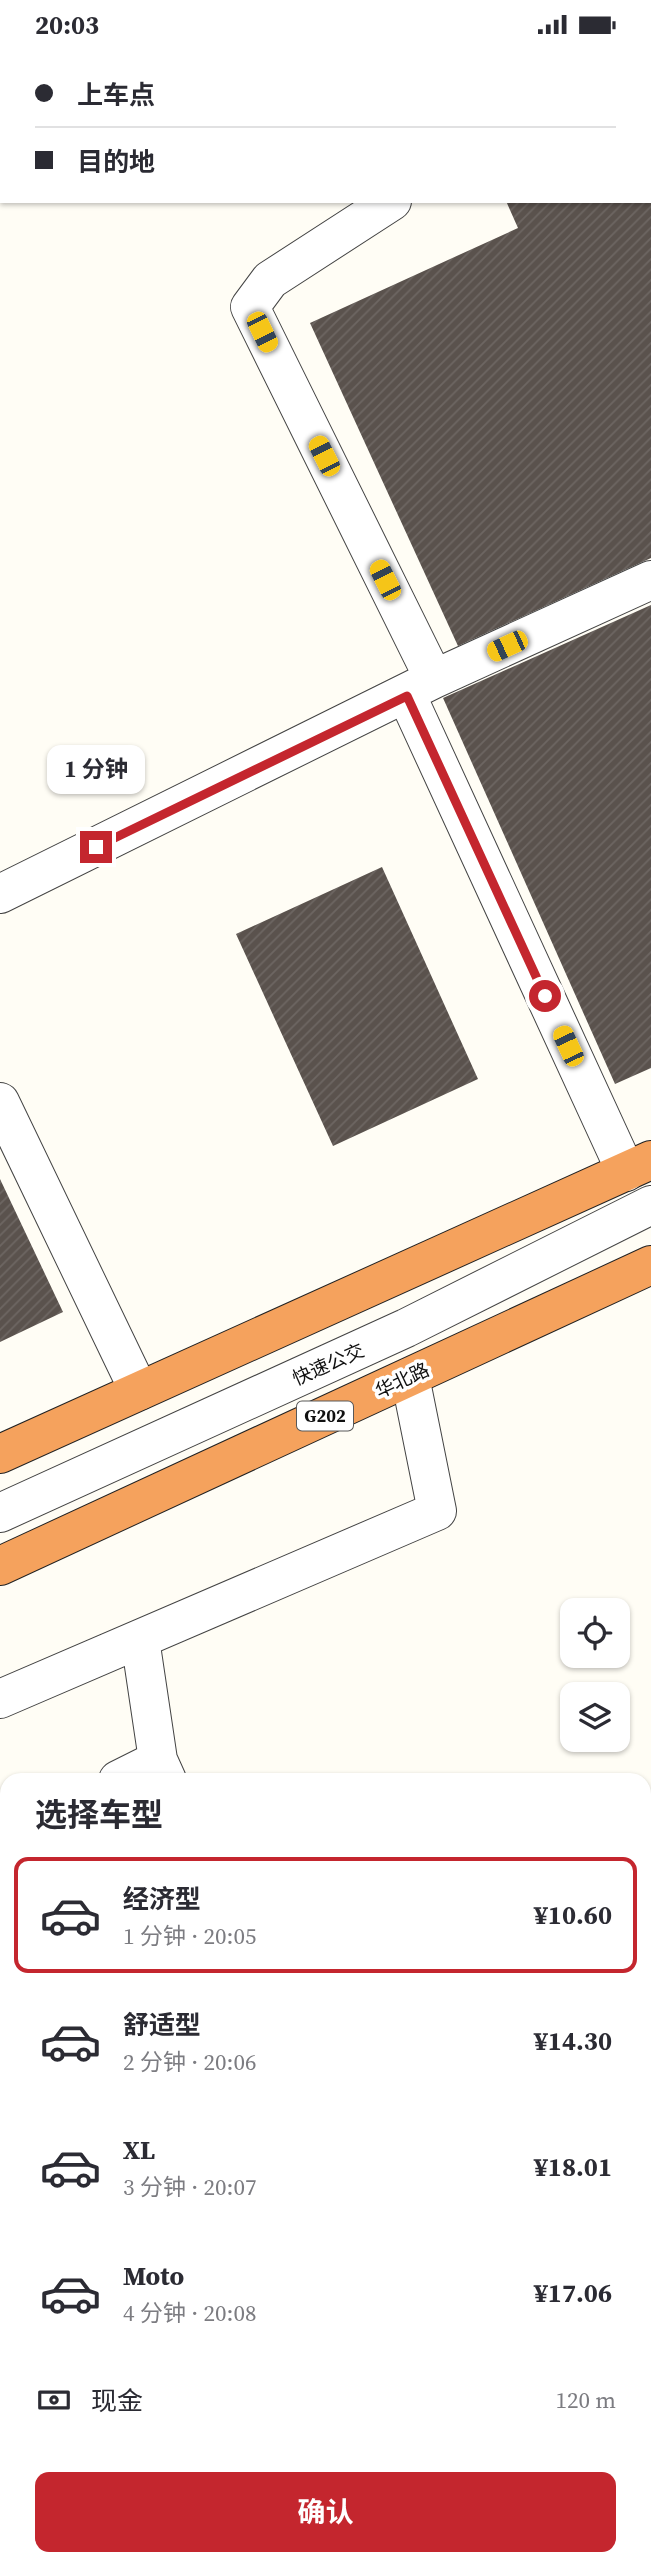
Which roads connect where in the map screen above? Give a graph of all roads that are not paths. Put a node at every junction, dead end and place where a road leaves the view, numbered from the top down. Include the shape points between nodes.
1 (389, 203) edge
2 (651, 580) edge
3 (420, 687) junction
4 (0, 894) edge
5 (0, 1102) edge
6 (643, 1172) edge
7 (651, 1205) edge
8 (651, 1265) edge
9 (410, 1377) junction
10 (139, 1391) junction
11 (0, 1454) edge
12 (0, 1489) edge
13 (0, 1513) edge
14 (0, 1566) edge
15 (140, 1639) junction
16 (0, 1699) edge
17 (162, 1770) edge

1 - 3 lane via 270,279 250,307
2 - 3 lane
3 - 4 lane
3 - 6 lane
5 - 10 lane
6 - 10 highway
6 - 12 lane, 快速公交 via 393,1309
7 - 13 lane, 快速公交 via 406,1328
8 - 9 highway, 华北路 / G202
9 - 14 highway, 华北路 / G202
9 - 15 lane via 437,1511
10 - 11 highway
15 - 16 lane
15 - 17 lane

